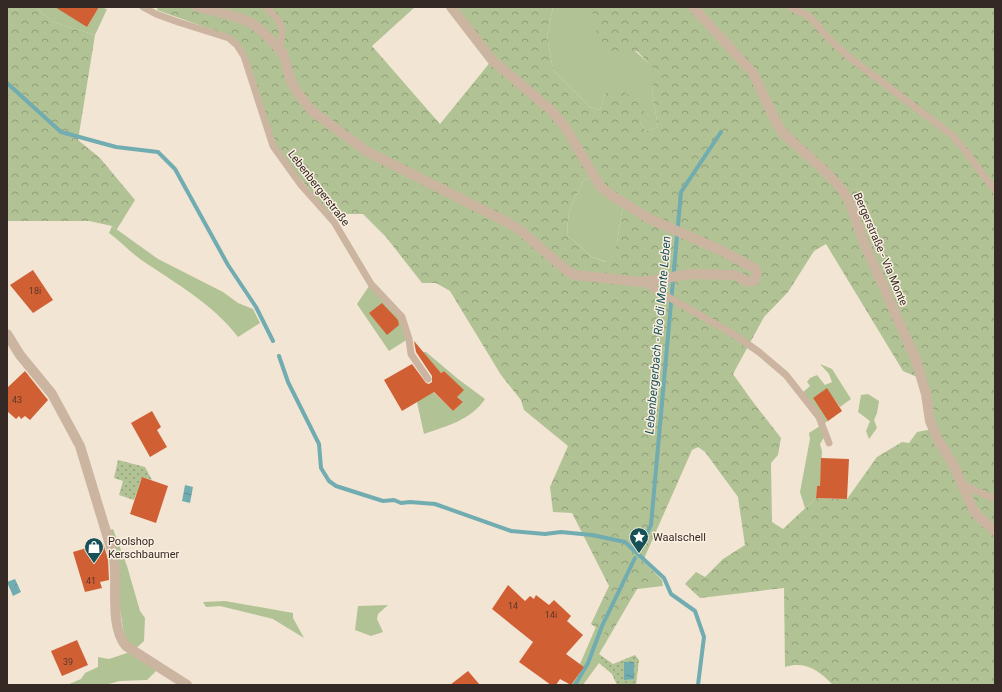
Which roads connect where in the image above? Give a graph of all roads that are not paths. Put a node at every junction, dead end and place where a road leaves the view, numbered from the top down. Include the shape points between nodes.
1 (143, 7) edge
2 (197, 7) edge
3 (266, 7) edge
4 (451, 7) edge
5 (693, 7) edge
6 (790, 7) edge
7 (278, 48) junction
8 (995, 190) edge
9 (642, 282) junction
10 (7, 334) edge
11 (428, 379) dead end
12 (829, 443) dead end
13 (961, 484) junction
14 (995, 499) edge
15 (995, 531) edge
16 (187, 685) edge

1 - 11 lane, Lebenbergerstraße via 178,22 229,38 238,45 244,56 273,146 301,185 334,222 370,284 402,317 411,354
2 - 7 street via 230,14 250,22
3 - 7 lane via 283,29 283,37
4 - 9 street via 492,60 552,111 565,127 600,186 648,218 718,249 754,268 757,273 754,281 748,282 735,276 690,274
5 - 13 street, Bergerstraße - Via Monte via 753,73 784,134 844,192 916,360 926,394 930,421
6 - 8 lane via 809,16 849,58 952,135
7 - 9 street via 283,52 287,71 297,92 312,111 366,150 520,230 574,275
9 - 12 lane via 733,334 786,375 819,417
10 - 16 street via 20,355 52,394 80,446 114,558 117,574 116,624 119,638 126,646
13 - 14 lane
13 - 15 street, Bergerstraße - Via Monte via 978,516

